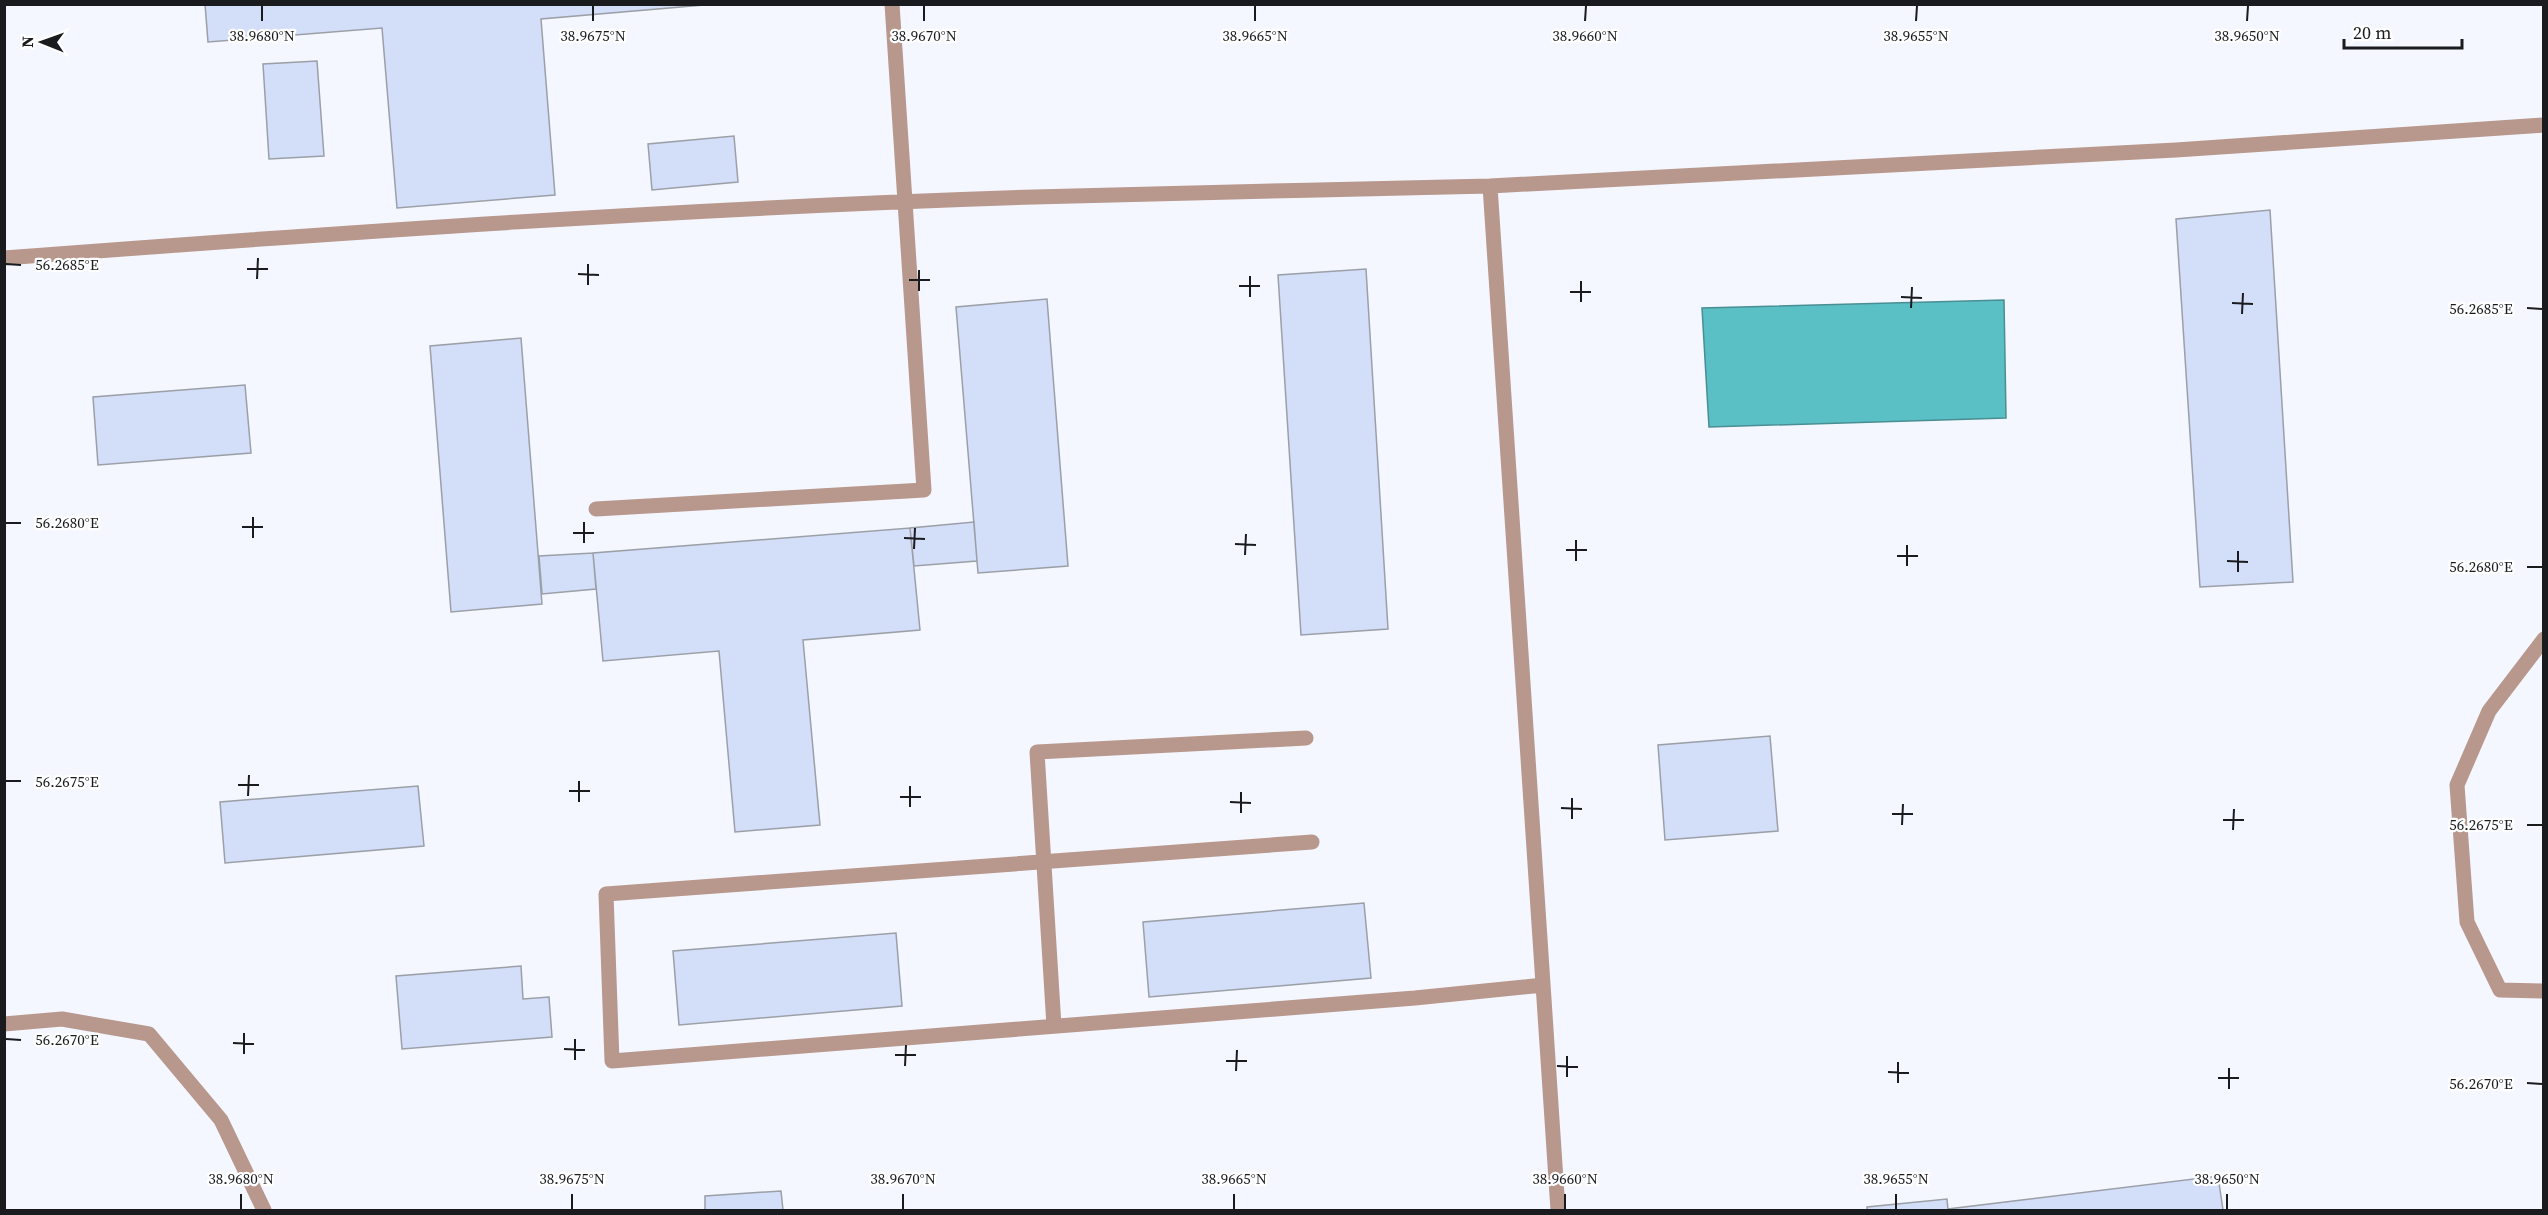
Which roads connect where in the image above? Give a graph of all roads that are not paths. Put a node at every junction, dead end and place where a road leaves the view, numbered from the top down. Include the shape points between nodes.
1 (892, 4) edge
2 (2544, 125) edge
3 (1490, 186) junction
4 (907, 203) junction
5 (4, 258) edge
6 (596, 509) dead end
7 (2544, 639) edge
8 (1306, 738) dead end
9 (1312, 842) dead end
10 (1044, 862) junction
11 (1543, 985) junction
12 (2544, 991) edge
13 (4, 1024) edge
14 (1054, 1026) junction
15 (264, 1210) edge
16 (1558, 1210) edge

1 - 4 street
2 - 3 street via 2176,150
3 - 4 street
3 - 11 street
4 - 5 street via 406,228
4 - 6 street via 924,490
7 - 12 street via 2489,711 2457,785 2467,922 2500,990
8 - 10 street via 1037,752
9 - 10 street
10 - 14 street
10 - 14 street via 606,894 612,1061
11 - 14 street
11 - 16 street
13 - 15 street via 62,1019 149,1034 221,1120

